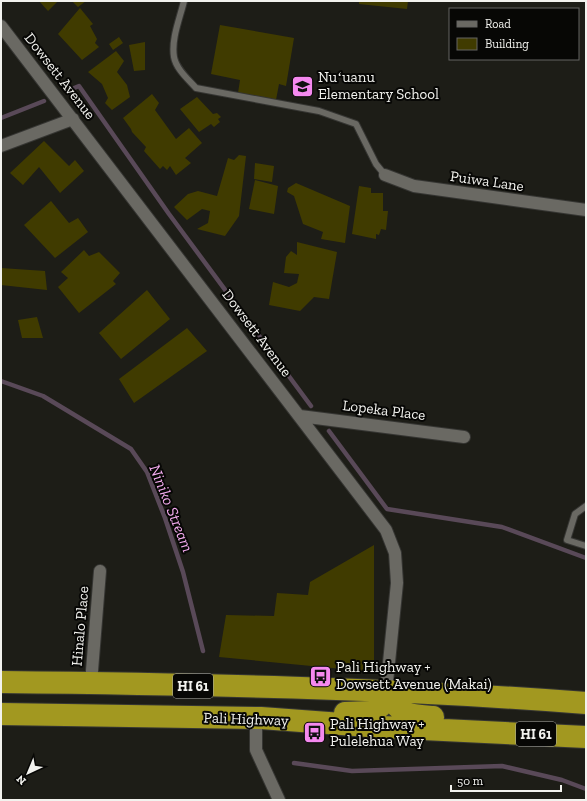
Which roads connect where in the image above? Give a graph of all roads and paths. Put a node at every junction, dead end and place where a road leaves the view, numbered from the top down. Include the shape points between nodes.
1 (184, 1) edge
2 (1, 26) edge
3 (73, 119) junction
4 (1, 146) edge
5 (385, 175) joint
6 (586, 210) edge
7 (300, 416) junction
8 (464, 437) dead end
9 (586, 506) edge
10 (586, 546) edge
11 (100, 571) dead end
12 (1, 682) edge
13 (92, 683) junction
14 (386, 692) junction
15 (586, 704) edge
16 (1, 714) edge
17 (258, 718) junction
18 (486, 732) junction
19 (586, 738) edge
20 (279, 800) edge

1 - 5 lane via 176,33 174,58 196,88 319,112 356,124 376,164
2 - 3 street, Dowsett Avenue
3 - 4 street
3 - 7 street, Dowsett Avenue
5 - 6 street, Puiwa Lane via 414,186
7 - 8 street, Lopeka Place
7 - 14 street, Dowsett Avenue via 386,530 395,553 397,582
9 - 10 lane via 575,514 567,540
11 - 13 street, Hinalo Place
12 - 13 highway, Pali Highway / HI 61
13 - 14 highway, Pali Highway / HI 61
14 - 15 highway, Pali Highway / HI 61
14 - 17 highway via 380,707 371,712 344,713 272,708
14 - 18 highway via 397,710 412,716 472,720
16 - 17 highway, Pali Highway / HI 61
17 - 18 highway, Pali Highway / HI 61
17 - 20 street via 256,750
18 - 19 highway, Pali Highway / HI 61

